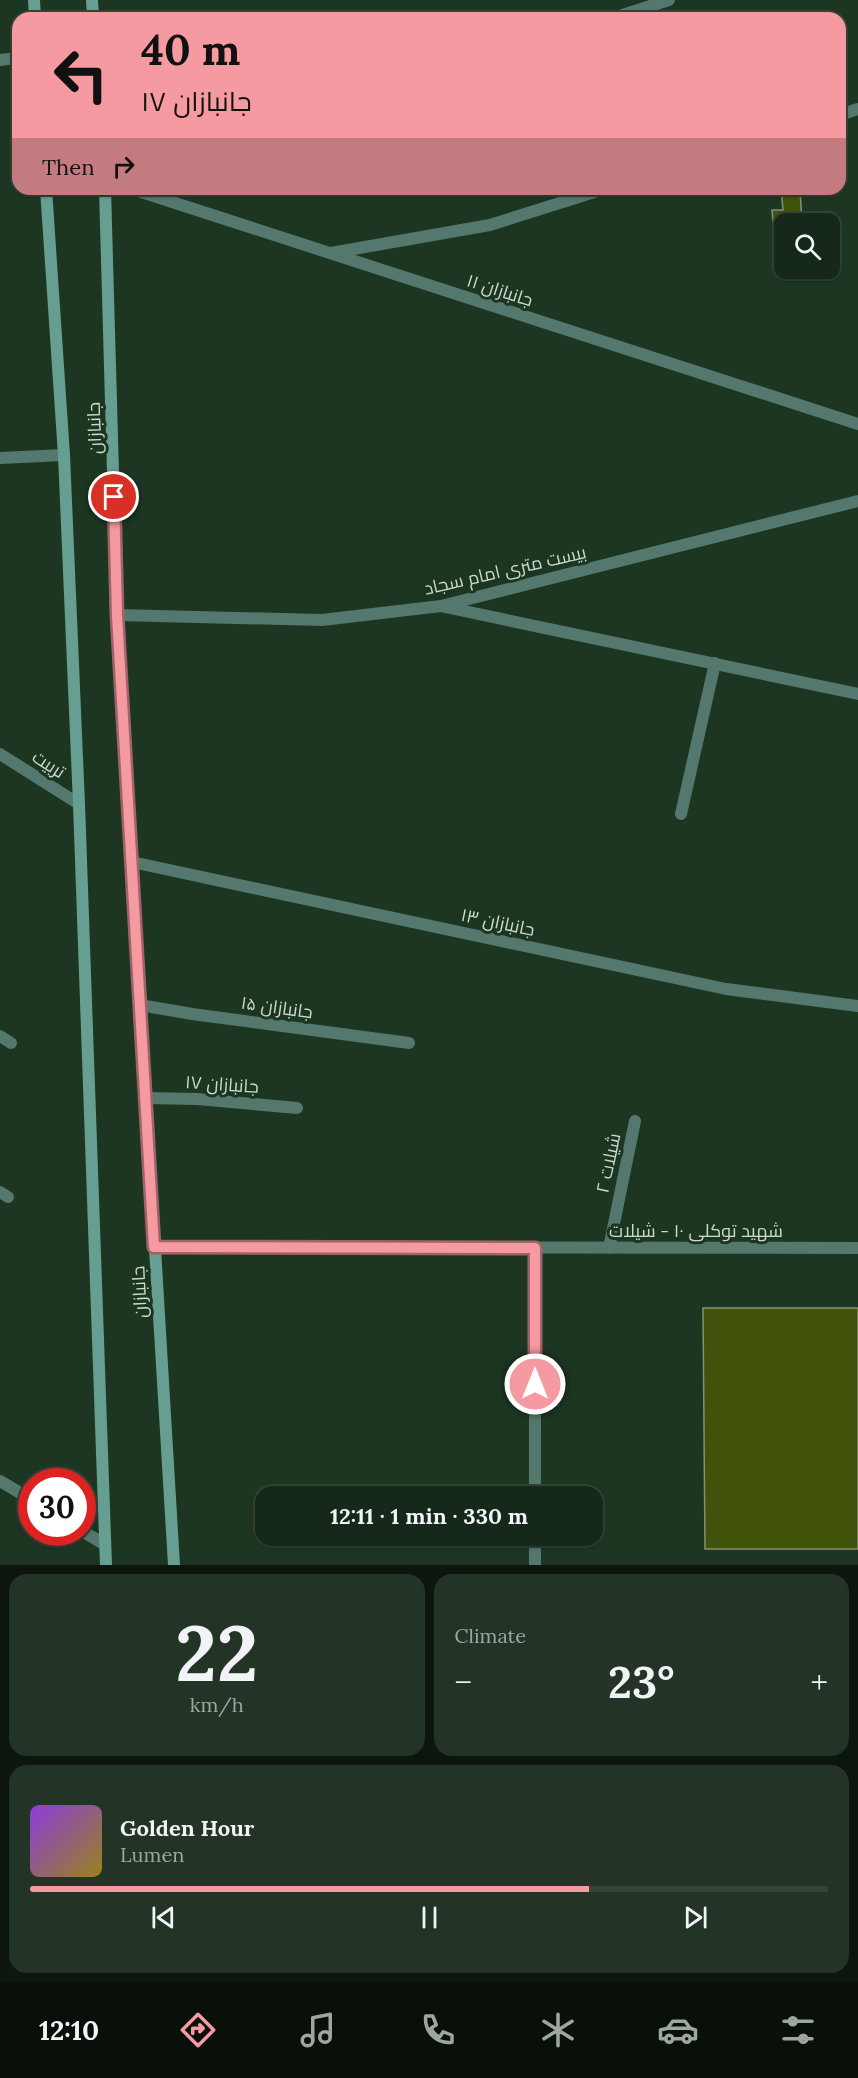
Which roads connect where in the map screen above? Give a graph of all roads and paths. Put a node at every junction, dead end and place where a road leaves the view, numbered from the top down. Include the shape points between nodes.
1 (669, 0) edge
2 (632, 12) edge
3 (46, 195) edge
4 (105, 195) edge
5 (150, 195) edge
6 (585, 195) edge
7 (328, 254) junction
8 (858, 424) edge
9 (64, 455) junction
10 (0, 458) edge
11 (858, 501) edge
12 (441, 606) junction
13 (117, 615) junction
14 (715, 663) junction
15 (858, 693) edge
16 (0, 754) edge
17 (79, 804) junction
18 (681, 814) dead end
19 (132, 862) junction
20 (140, 1005) junction
21 (858, 1006) edge
22 (0, 1036) edge
23 (11, 1043) dead end
24 (410, 1043) dead end
25 (146, 1098) junction
26 (297, 1107) dead end
27 (635, 1121) dead end
28 (154, 1247) junction
29 (535, 1248) junction
30 (609, 1248) junction
31 (858, 1248) edge
32 (0, 1481) edge
33 (535, 1486) edge
34 (18, 1492) edge
35 (96, 1539) edge
36 (104, 1544) junction
37 (535, 1546) edge
38 (106, 1565) edge
39 (174, 1565) edge
40 (535, 1565) edge

1 - 2 street
3 - 9 main road, جانبازان
4 - 13 main road, جانبازان
5 - 7 street, جانبازان ۱۱
6 - 7 street via 490,225
7 - 8 street, جانبازان ۱۱
9 - 10 street
9 - 17 main road, جانبازان
11 - 12 street, بیست متری امام سجاد
12 - 13 street, بیست متری امام سجاد via 322,620
12 - 14 street
13 - 19 main road, جانبازان
14 - 15 street
14 - 18 street
16 - 17 street, تربیت
17 - 36 main road, جانبازان
19 - 20 main road, جانبازان
19 - 21 street, جانبازان ۱۳ via 726,989
20 - 24 street, جانبازان ۱۵
20 - 25 main road, جانبازان
22 - 23 street
25 - 26 street, جانبازان ۱۷
25 - 28 main road, جانبازان
27 - 30 street, شیلات ۲
28 - 29 street
28 - 39 main road, جانبازان
29 - 30 street, شهید توکلی ۱۰ - شیلات
29 - 33 street
30 - 31 street, شهید توکلی ۱۰ - شیلات
32 - 34 street
35 - 36 street
36 - 38 main road, جانبازان
37 - 40 street

